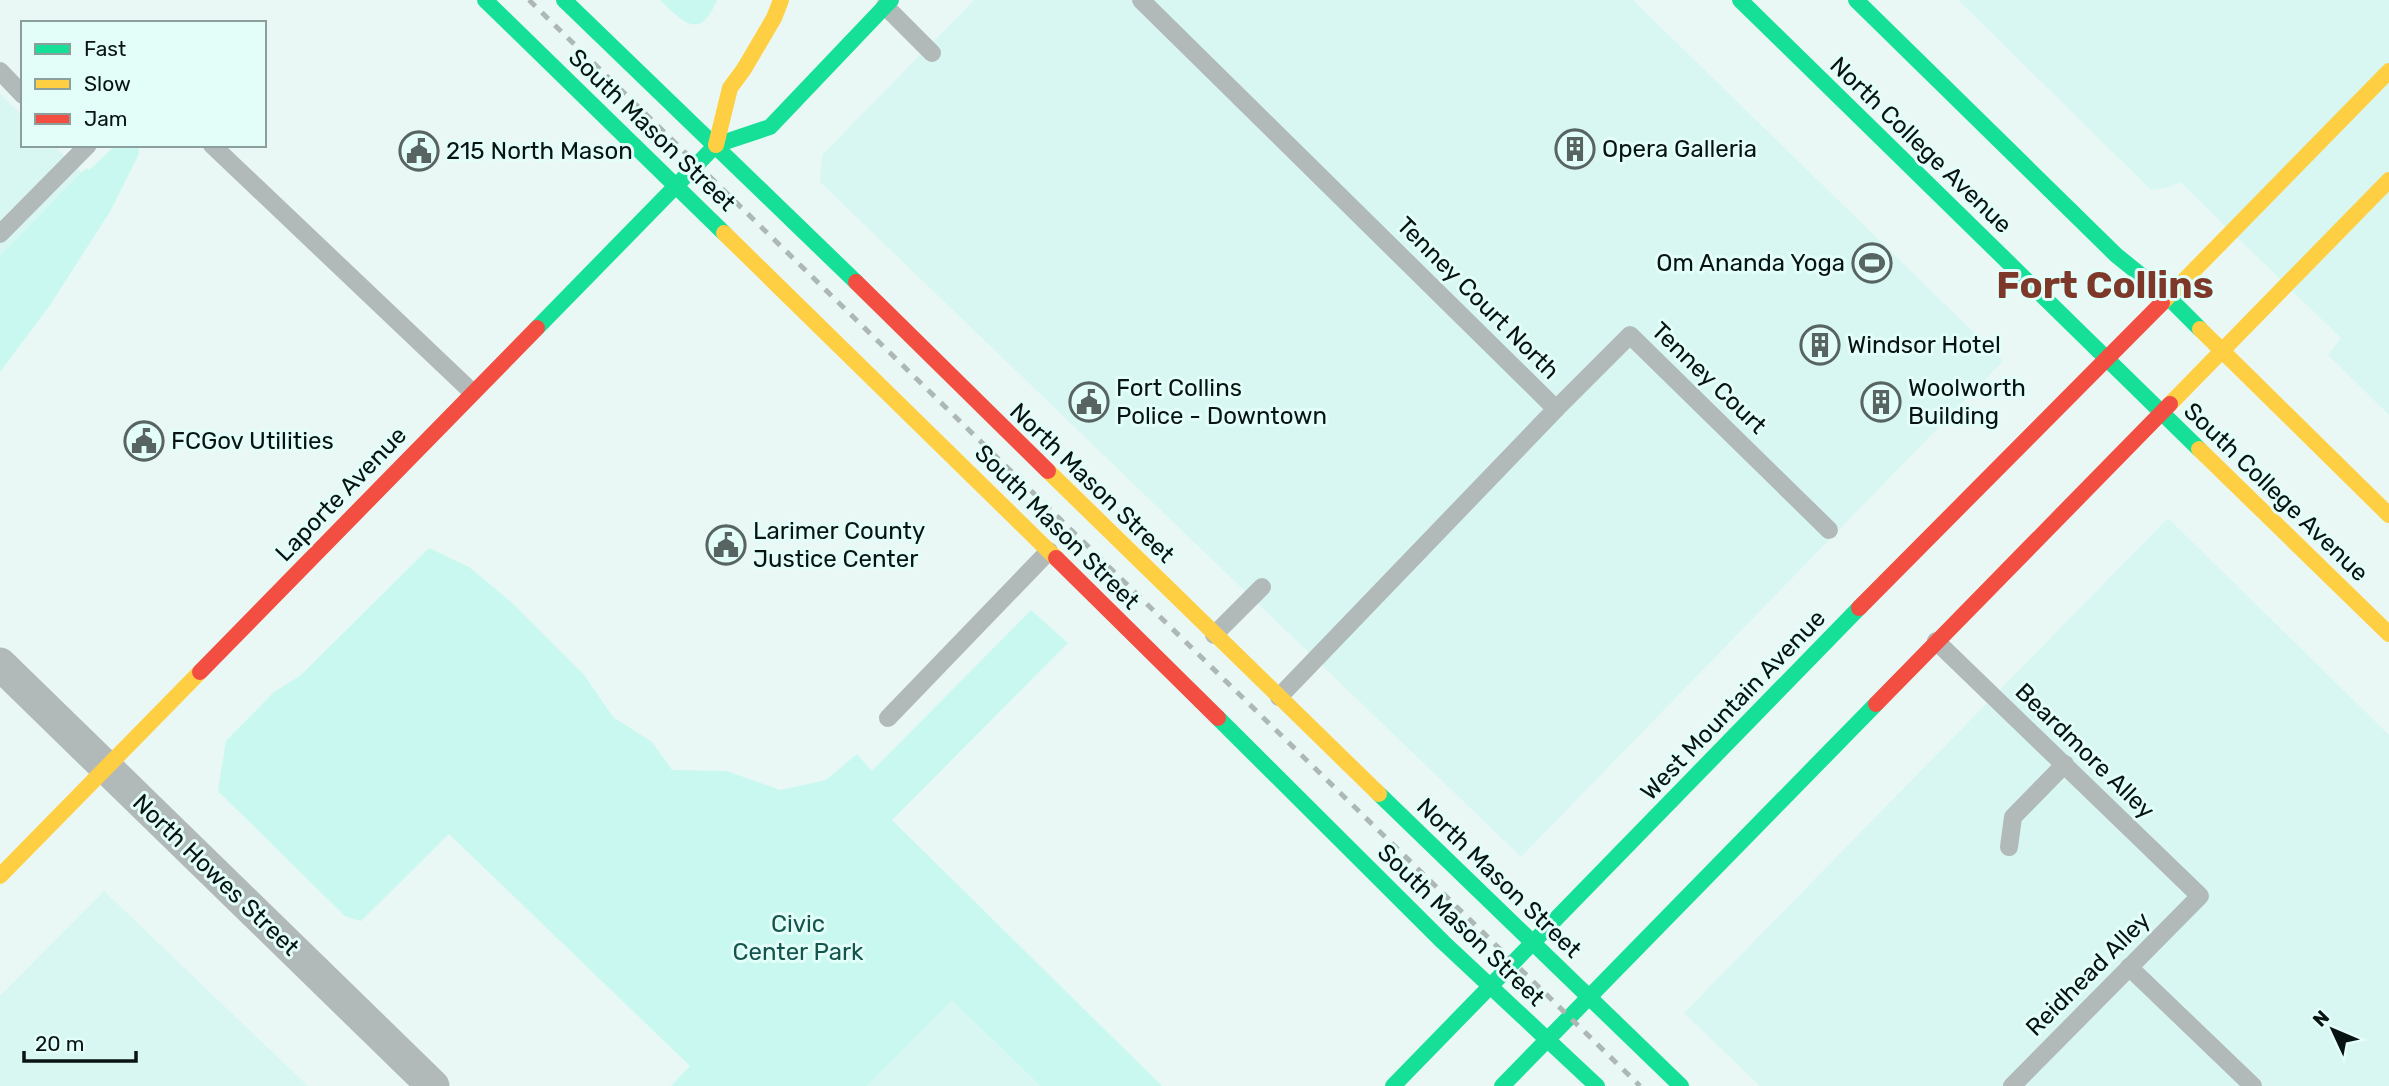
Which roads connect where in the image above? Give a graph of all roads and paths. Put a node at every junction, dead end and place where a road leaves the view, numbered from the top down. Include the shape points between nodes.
1 (485, 0) edge
2 (564, 0) edge
3 (781, 0) edge
4 (1141, 0) edge
5 (1740, 0) edge
6 (1856, 0) edge
7 (885, 2) edge
8 (932, 52) dead end
9 (0, 71) edge
10 (2389, 71) edge
11 (21, 93) edge
12 (716, 145) junction
13 (214, 147) edge
14 (80, 148) edge
15 (2389, 180) edge
16 (676, 186) junction
17 (0, 234) edge
18 (2168, 297) junction
19 (2222, 350) junction
20 (2108, 359) junction
21 (472, 392) junction
22 (1556, 409) junction
23 (2161, 412) junction
24 (2389, 516) edge
25 (1829, 530) dead end
26 (1049, 551) junction
27 (1262, 587) dead end
28 (1214, 635) junction
29 (2389, 635) edge
30 (1936, 641) junction
31 (0, 664) edge
32 (1279, 697) junction
33 (888, 718) dead end
34 (2065, 764) junction
35 (106, 768) junction
36 (2008, 847) dead end
37 (0, 876) edge
38 (2200, 895) joint
39 (1531, 942) junction
40 (2129, 967) junction
41 (1490, 985) junction
42 (1590, 997) junction
43 (1549, 1039) junction
44 (433, 1086) edge
45 (1393, 1086) edge
46 (1502, 1086) edge
47 (1597, 1086) edge
48 (1681, 1086) edge
49 (2012, 1086) edge
50 (2253, 1086) edge

1 - 16 main road, South Mason Street
2 - 12 main road, North Mason Street
3 - 12 main road via 730,88
4 - 22 lane, Tenney Court North
5 - 20 main road, North College Avenue
6 - 18 main road via 2116,255
7 - 8 lane
7 - 12 main road, Laporte Avenue via 770,127
9 - 11 lane
10 - 18 main road, West Mountain Avenue
12 - 16 main road, Laporte Avenue
12 - 28 main road, North Mason Street
13 - 21 lane
14 - 17 lane
15 - 19 main road
16 - 21 main road, Laporte Avenue
16 - 26 main road, South Mason Street
18 - 19 main road
18 - 20 main road, West Mountain Avenue
19 - 23 main road
19 - 24 main road
20 - 23 main road, North College Avenue
20 - 39 main road, West Mountain Avenue
21 - 35 main road, Laporte Avenue
22 - 25 lane, Tenney Court via 1630,335
22 - 32 lane, Tenney Court North
23 - 29 main road, South College Avenue
23 - 30 main road
26 - 33 lane
26 - 41 main road, South Mason Street
27 - 28 lane
28 - 32 main road, North Mason Street
30 - 34 lane, Beardmore Alley
30 - 42 main road
31 - 35 street, North Howes Street
32 - 39 main road, North Mason Street
34 - 36 lane via 2013,817
34 - 38 lane, Beardmore Alley
35 - 37 main road, Laporte Avenue
35 - 44 street, North Howes Street
38 - 40 lane, Reidhead Alley
39 - 41 main road, West Mountain Avenue
39 - 42 main road, North Mason Street
40 - 49 lane, Reidhead Alley
40 - 50 lane
41 - 43 main road, South Mason Street
41 - 45 main road, West Mountain Avenue
42 - 43 main road
42 - 48 main road
43 - 46 main road
43 - 47 main road, South Mason Street

